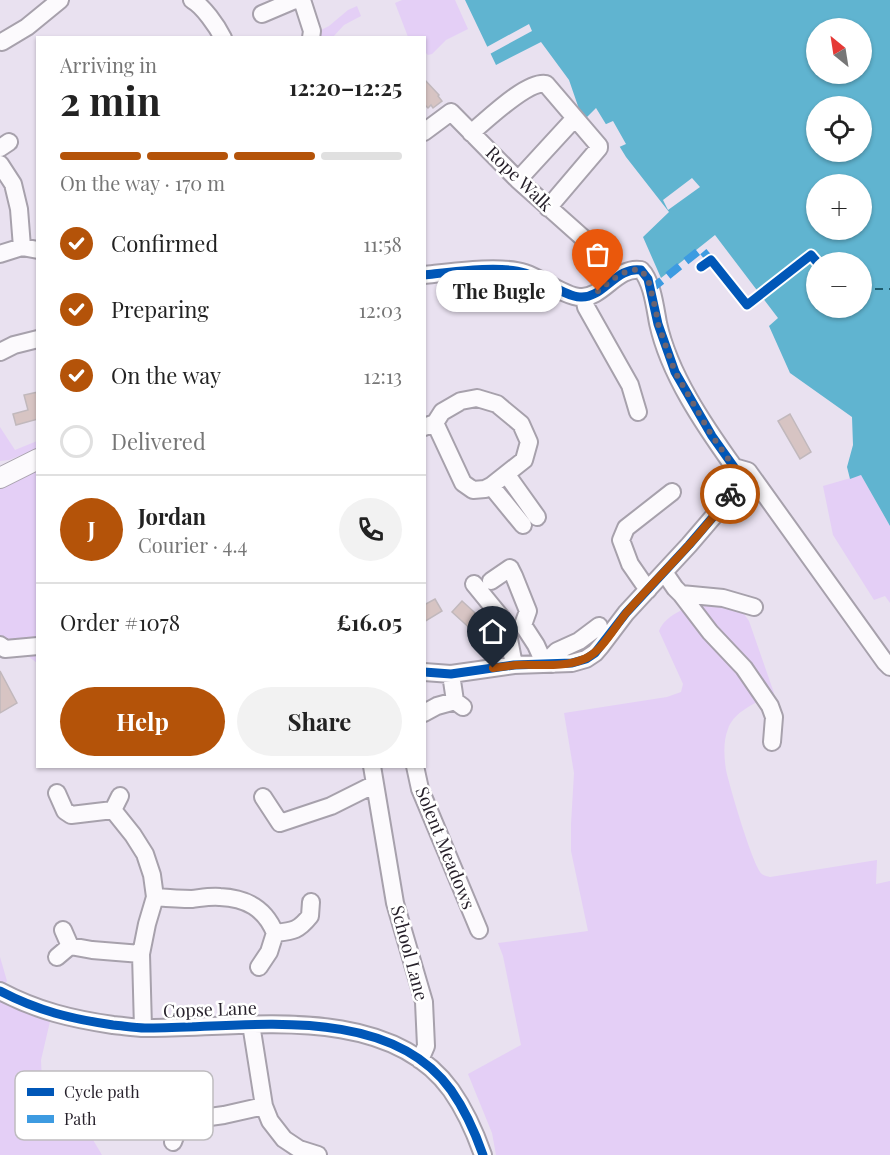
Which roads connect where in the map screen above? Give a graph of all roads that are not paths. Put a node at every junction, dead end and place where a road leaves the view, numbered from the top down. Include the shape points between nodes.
1 (60, 0) edge
2 (192, 0) edge
3 (295, 0) edge
4 (302, 0) edge
5 (262, 14) dead end
6 (222, 36) edge
7 (311, 36) edge
8 (2, 42) dead end
9 (574, 119) junction
10 (426, 131) edge
11 (471, 133) junction
12 (0, 164) edge
13 (518, 180) junction
14 (548, 208) junction
15 (30, 248) edge
16 (0, 254) edge
17 (426, 275) edge
18 (618, 276) junction
19 (584, 297) junction
20 (36, 340) edge
21 (0, 351) edge
22 (638, 412) dead end
23 (430, 425) edge
24 (36, 460) edge
25 (734, 467) junction
26 (507, 475) junction
27 (0, 478) edge
28 (491, 486) junction
29 (672, 492) dead end
30 (664, 572) junction
31 (491, 581) dead end
32 (474, 584) dead end
33 (648, 590) junction
34 (681, 594) junction
35 (754, 608) dead end
36 (599, 626) dead end
37 (0, 645) edge
38 (36, 646) edge
39 (552, 662) junction
40 (514, 665) junction
41 (890, 667) edge
42 (426, 672) edge
43 (451, 674) junction
44 (426, 712) edge
45 (772, 742) dead end
46 (372, 768) edge
47 (415, 768) edge
48 (375, 784) junction
49 (57, 793) dead end
50 (263, 797) dead end
51 (155, 897) junction
52 (311, 902) dead end
53 (479, 930) dead end
54 (275, 933) junction
55 (63, 945) dead end
56 (141, 954) junction
57 (260, 967) dead end
58 (0, 991) edge
59 (251, 1024) junction
60 (143, 1028) junction
61 (420, 1060) junction
62 (264, 1106) junction
63 (213, 1117) edge
64 (298, 1152) edge
65 (318, 1155) edge
66 (483, 1155) edge

1 - 8 street
2 - 6 street
3 - 5 street
4 - 7 street
9 - 11 street via 542,83 519,94
9 - 13 street
9 - 14 street via 599,148
10 - 11 street, Rope Walk via 451,112
11 - 13 street, Rope Walk
12 - 15 street via 13,184
13 - 14 street, Rope Walk
14 - 18 street, Rope Walk via 600,253
15 - 16 street
17 - 19 street via 510,270
18 - 19 street
18 - 25 street via 635,269 645,274 675,372
19 - 22 street via 630,385
20 - 21 street
23 - 26 street via 461,401 477,398 497,404 520,424 529,441 524,460
23 - 28 street via 463,483 473,490
24 - 27 main road
25 - 30 street via 734,488
25 - 41 street via 748,471
26 - 28 street
26 - 28 street via 530,521
29 - 33 street via 626,528 621,540 630,564
30 - 33 street
30 - 34 street
31 - 39 street via 510,568 528,611 523,625 541,656
32 - 40 street via 501,617
33 - 39 street via 595,653 572,663
34 - 35 street via 723,598
34 - 45 street via 744,668 770,706 774,717
36 - 39 street via 557,651
37 - 38 street via 5,649
39 - 40 street
40 - 43 street
42 - 43 street
43 - 44 street via 459,704 437,706
46 - 48 street, School Lane
47 - 53 street, Solent Meadows via 420,789
48 - 50 street via 331,806 280,823
48 - 61 street, School Lane via 395,903 424,1002 426,1046
49 - 51 street via 71,815 116,803 145,854
51 - 54 street via 219,896 243,900 262,912
51 - 56 street
52 - 54 street via 310,916 294,931
54 - 57 street
55 - 56 street
56 - 60 street
58 - 60 street, Copse Lane via 52,1013
59 - 60 street, Copse Lane
59 - 61 street, Copse Lane via 347,1031 383,1041
59 - 62 street
61 - 66 street via 450,1088
62 - 63 street
62 - 64 street via 270,1121
64 - 65 street

